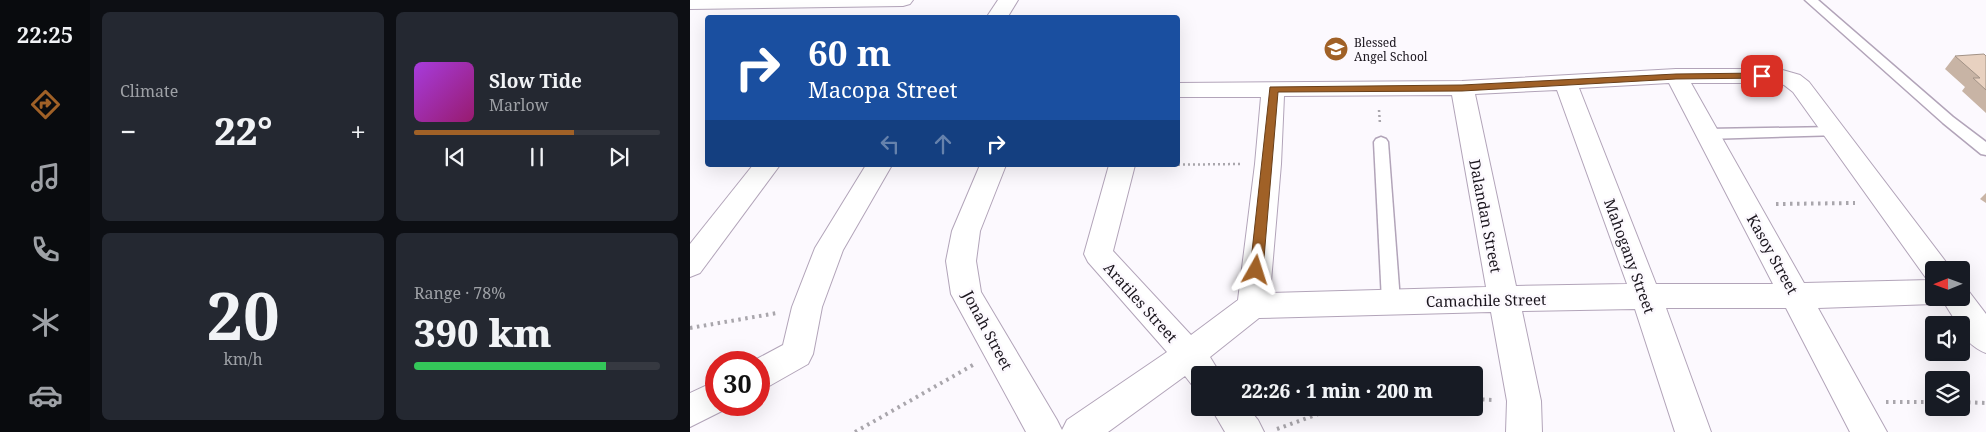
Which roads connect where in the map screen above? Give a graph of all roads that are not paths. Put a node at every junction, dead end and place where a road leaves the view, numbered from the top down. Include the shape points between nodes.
1 (903, 0) edge
2 (1008, 0) edge
3 (1811, 0) edge
4 (690, 3) edge
5 (998, 15) edge
6 (1676, 76) junction
7 (1565, 81) junction
8 (1462, 88) junction
9 (1273, 89) junction
10 (1180, 90) edge
11 (1835, 132) junction
12 (1707, 134) junction
13 (1381, 142) road end
14 (1986, 150) edge
15 (766, 167) edge
16 (878, 167) edge
17 (993, 167) edge
18 (1121, 167) edge
19 (1929, 261) edge
20 (690, 265) edge
21 (1925, 292) edge
22 (1646, 296) junction
23 (1796, 296) junction
24 (1502, 300) junction
25 (1390, 301) junction
26 (1253, 306) junction
27 (1962, 306) edge
28 (1986, 339) edge
29 (1197, 365) edge
30 (770, 369) edge
31 (705, 403) edge
32 (690, 411) edge
33 (1234, 416) edge
34 (1045, 432) edge
35 (1079, 432) edge
36 (1246, 432) edge
37 (1524, 432) edge
38 (1692, 432) edge
39 (1869, 432) edge

1 - 4 street
2 - 5 street
3 - 14 lane
6 - 7 street
6 - 11 street via 1779,76 1792,80
6 - 12 street, Kasoy Street
7 - 8 street
7 - 22 street, Mahogany Street
8 - 9 street
8 - 24 street, Dalandan Street
9 - 10 street
9 - 26 street
11 - 12 lane
11 - 19 street
12 - 23 street, Kasoy Street
13 - 25 lane
15 - 20 street
16 - 30 street via 829,248 807,307 797,354
17 - 34 street, Jonah Street via 966,231 960,261 966,294
18 - 29 street, Aratiles Street via 1098,254
21 - 23 street, Camachile Street
22 - 23 street, Camachile Street
22 - 24 street, Camachile Street
22 - 38 street, Mahogany Street
23 - 39 street, Kasoy Street
24 - 25 street, Camachile Street
24 - 37 street, Dalandan Street via 1524,401
25 - 26 street, Camachile Street
26 - 29 street
27 - 28 street
29 - 35 street
31 - 32 street
33 - 36 street

